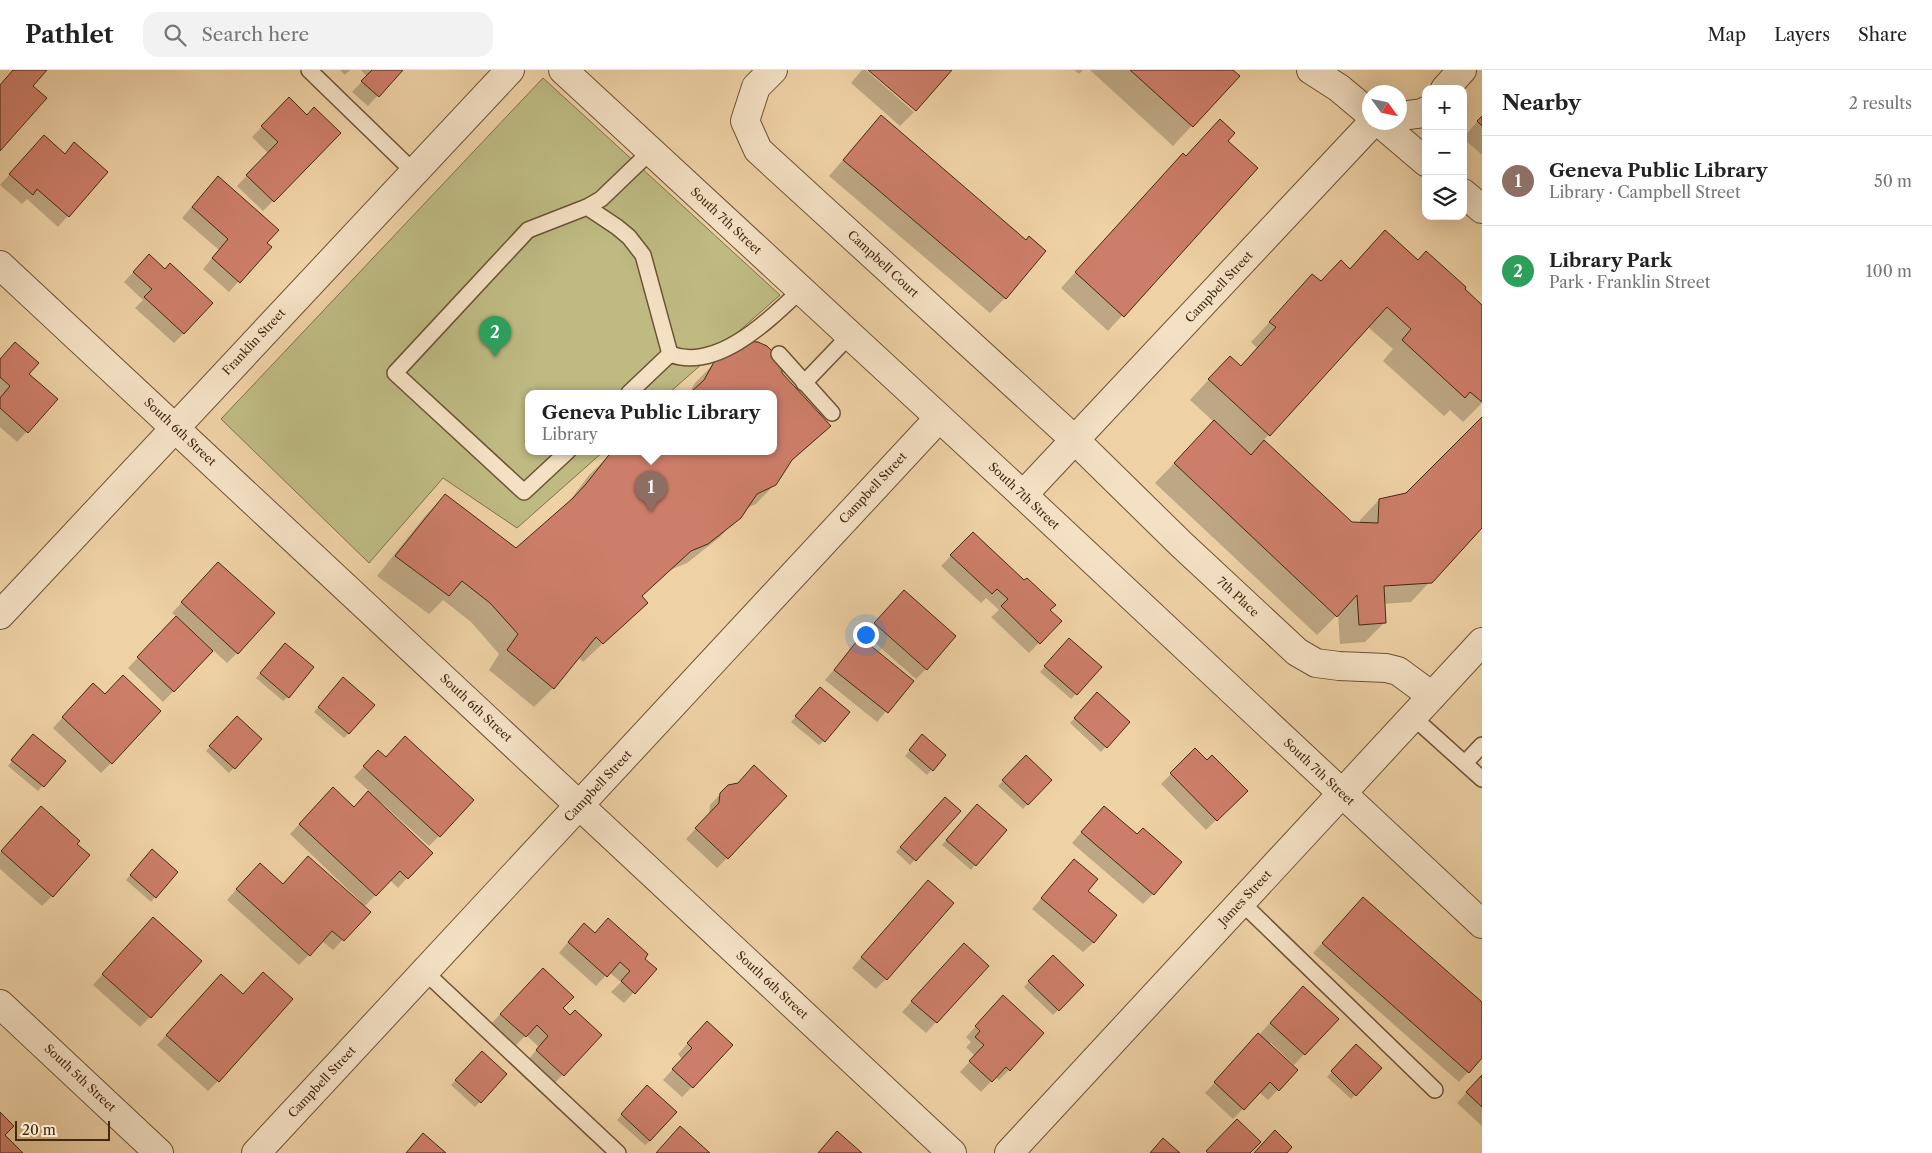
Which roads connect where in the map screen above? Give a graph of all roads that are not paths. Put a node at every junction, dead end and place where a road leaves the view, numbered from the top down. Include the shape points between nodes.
1 (309, 70) edge
2 (510, 70) edge
3 (563, 70) edge
4 (773, 70) edge
5 (1312, 70) edge
6 (1462, 70) edge
7 (1338, 79) edge
8 (1449, 85) edge
9 (1362, 105) edge
10 (1422, 113) edge
11 (1407, 115) edge
12 (1365, 130) edge
13 (1388, 130) edge
14 (651, 151) junction
15 (1422, 159) edge
16 (414, 172) junction
17 (1467, 196) edge
18 (588, 207) junction
19 (1482, 209) edge
20 (0, 265) edge
21 (801, 290) junction
22 (850, 336) junction
23 (670, 354) junction
24 (779, 354) dead end
25 (804, 383) junction
26 (632, 390) edge
27 (832, 413) dead end
28 (939, 418) junction
29 (174, 427) junction
30 (1074, 440) junction
31 (564, 455) edge
32 (1023, 495) junction
33 (0, 615) edge
34 (1482, 642) edge
35 (1432, 696) junction
36 (1413, 718) junction
37 (1482, 746) edge
38 (1464, 763) junction
39 (1482, 779) edge
40 (1342, 794) junction
41 (580, 805) junction
42 (1241, 902) junction
43 (1482, 924) edge
44 (425, 972) junction
45 (0, 1004) edge
46 (1435, 1090) dead end
47 (160, 1153) edge
48 (256, 1153) edge
49 (618, 1153) edge
50 (952, 1153) edge
51 (1009, 1153) edge

1 - 16 lane
2 - 16 street, Franklin Street
3 - 14 street, South 7th Street
4 - 30 street, Campbell Court via 756,87 745,121 758,150
5 - 7 street
6 - 8 street
7 - 9 street
10 - 11 street
12 - 30 street, Campbell Street
13 - 15 street
14 - 18 lane via 601,199
14 - 21 street, South 7th Street
16 - 29 street, Franklin Street
17 - 19 street
18 - 23 lane via 629,237 643,255
18 - 31 lane via 528,230 395,373 524,492
20 - 29 street, South 6th Street
21 - 22 street, South 7th Street
21 - 23 lane via 766,323 722,350 693,359
22 - 25 lane
22 - 28 street, South 7th Street
23 - 26 lane
24 - 25 lane
25 - 27 lane
28 - 32 street, South 7th Street
28 - 41 street, Campbell Street
29 - 33 street, Franklin Street
29 - 41 street, South 6th Street
30 - 32 street, Campbell Street
30 - 35 street, 7th Place via 1297,652 1316,663 1398,671
32 - 40 street, South 7th Street
34 - 35 street, James Street
35 - 36 street, James Street
36 - 38 lane
36 - 40 street, James Street
37 - 38 lane
38 - 39 lane
40 - 42 street, James Street
40 - 43 street, South 7th Street
41 - 44 street, Campbell Street
41 - 50 street, South 6th Street
42 - 46 lane
42 - 51 street, James Street
44 - 48 street, Campbell Street
44 - 49 lane
45 - 47 street, South 5th Street

